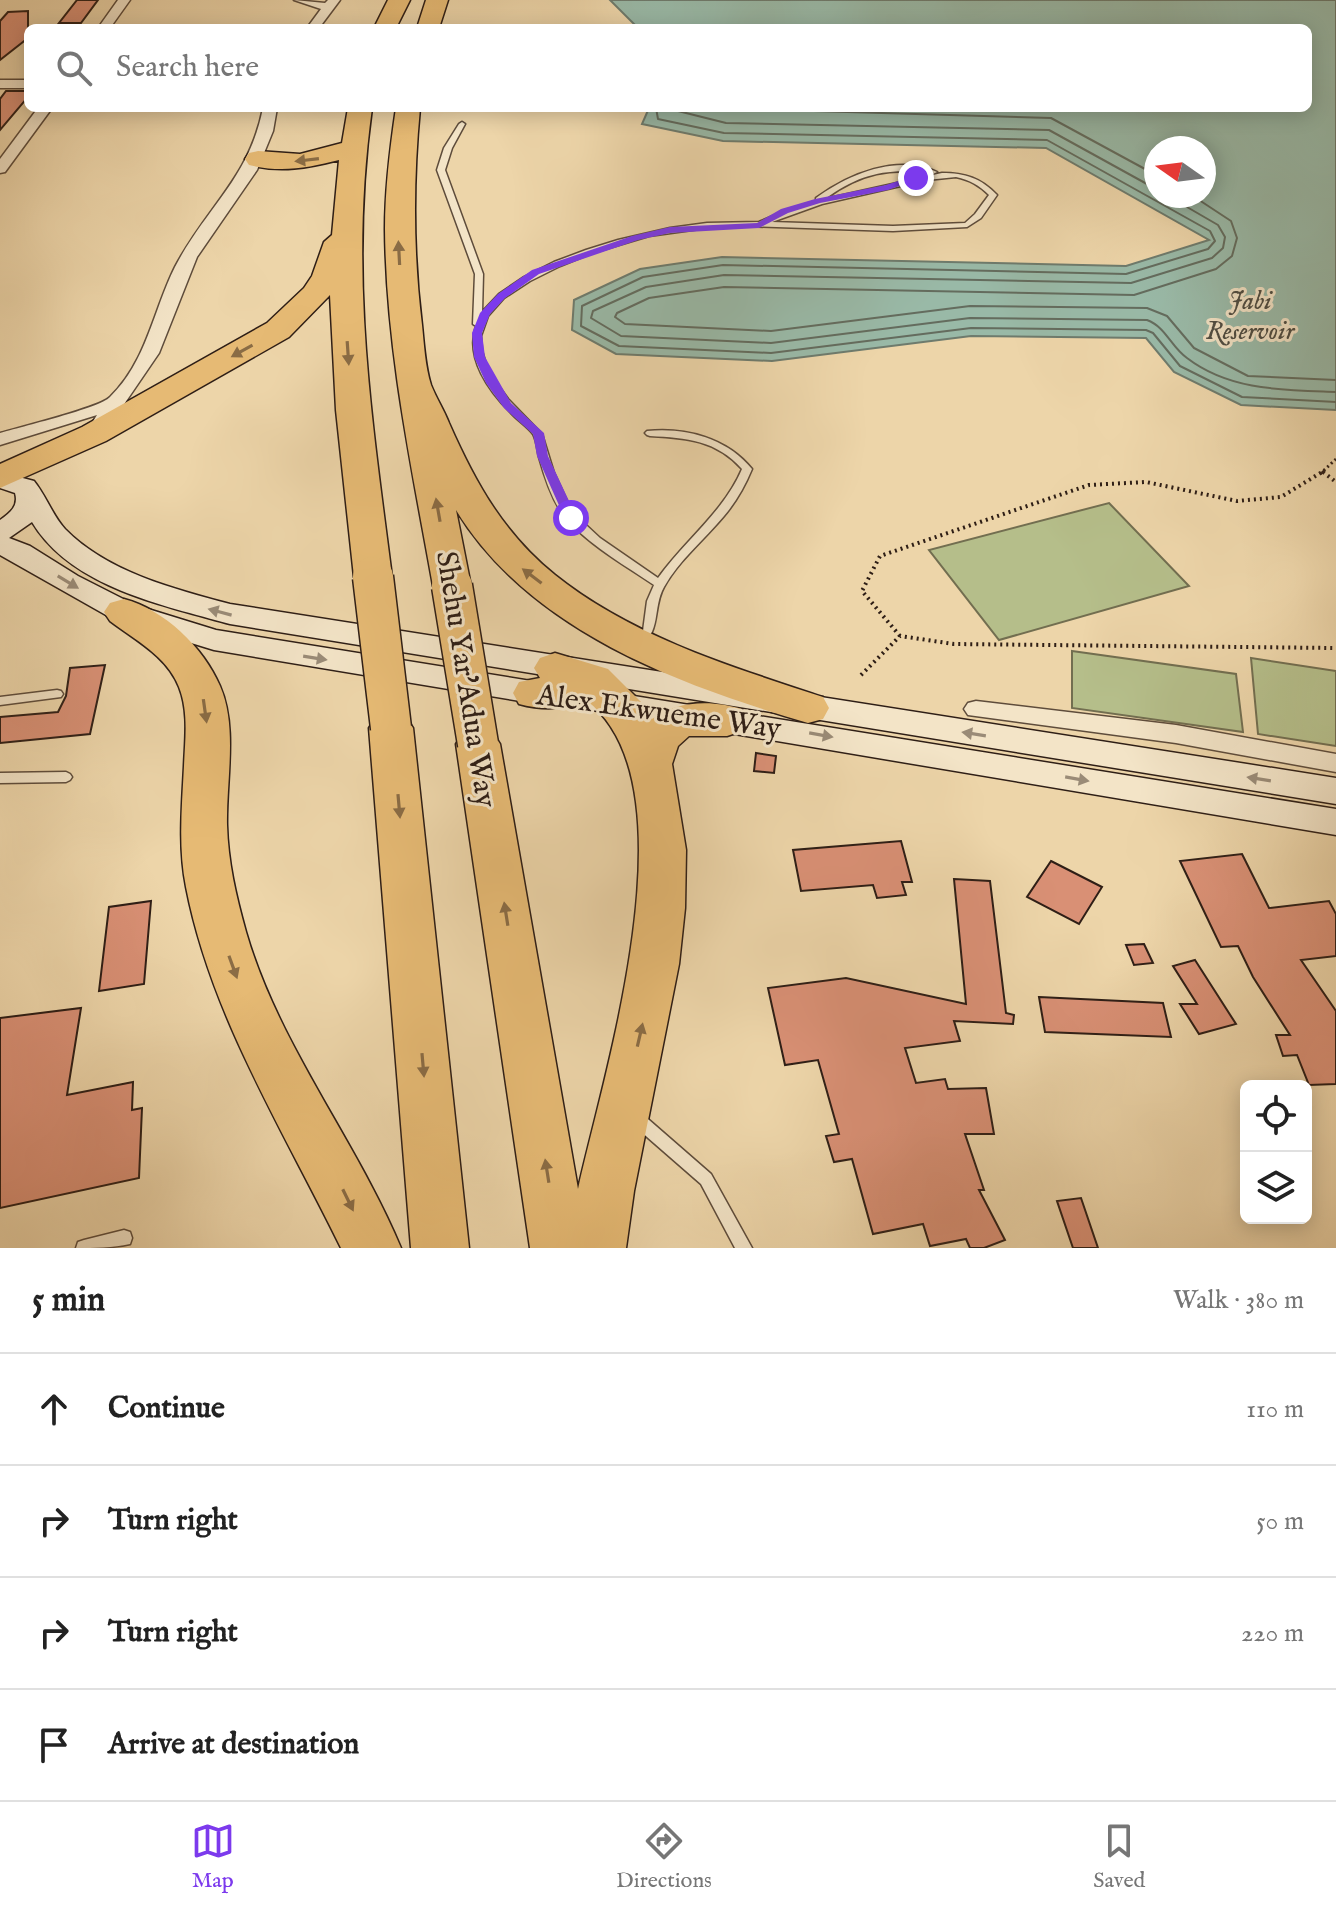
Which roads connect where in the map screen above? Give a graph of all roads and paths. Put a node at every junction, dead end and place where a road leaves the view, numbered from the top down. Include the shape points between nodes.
1 (124, 0) edge
2 (300, 0) edge
3 (399, 0) edge
4 (437, 0) edge
5 (331, 4) edge
6 (107, 24) edge
7 (316, 24) edge
8 (387, 24) edge
9 (429, 24) edge
10 (0, 84) edge
11 (24, 84) edge
12 (42, 112) edge
13 (270, 112) edge
14 (359, 112) edge
15 (408, 112) edge
16 (462, 124) dead end
17 (354, 148) junction
18 (258, 159) junction
19 (0, 169) edge
20 (943, 175) junction
21 (819, 201) junction
22 (349, 204) junction
23 (759, 225) junction
24 (477, 333) junction
25 (415, 385) junction
26 (111, 405) junction
27 (650, 433) dead end
28 (94, 434) junction
29 (0, 439) edge
30 (1336, 459) edge
31 (1322, 471) junction
32 (0, 478) edge
33 (1336, 482) edge
34 (32, 498) junction
35 (0, 532) edge
36 (0, 545) edge
37 (659, 584) junction
38 (124, 612) junction
39 (596, 620) junction
40 (900, 636) junction
41 (638, 643) junction
42 (1336, 648) edge
43 (861, 675) dead end
44 (578, 684) junction
45 (57, 694) dead end
46 (0, 701) edge
47 (808, 708) junction
48 (976, 709) dead end
49 (727, 720) junction
50 (651, 761) junction
51 (1336, 763) edge
52 (66, 777) dead end
53 (0, 778) edge
54 (1336, 791) edge
55 (1336, 822) edge
56 (623, 1106) junction
57 (124, 1238) dead end
58 (84, 1248) edge
59 (372, 1248) edge
60 (440, 1248) edge
61 (559, 1248) edge
62 (597, 1248) edge
63 (744, 1248) edge

1 - 6 street
2 - 5 street
3 - 8 highway
4 - 9 highway
5 - 7 street
10 - 11 street
12 - 19 street
13 - 18 street
14 - 17 highway
25 -> 15 highway, Shehu Yar'Adua Way via 399,259
16 - 24 lane via 441,170 479,274
17 -> 18 highway via 300,162
17 - 22 highway
18 - 26 street via 188,257 156,343
20 - 21 lane
20 - 21 lane via 904,167 878,169 845,181
20 - 23 lane via 985,184 993,195 967,225
21 - 23 lane
22 -> 28 highway via 327,276 306,306 261,340
22 -> 60 highway, bridge via 349,363 391,728
23 - 24 lane via 670,230 576,256 536,272 501,296 485,313
24 - 37 lane via 479,357 491,383 539,433 543,456 571,518
39 -> 25 highway via 519,566 497,543 461,487
61 -> 25 highway, Shehu Yar'Adua Way, bridge
26 - 28 street
26 - 29 street
27 - 37 lane via 703,438 727,448 747,469 733,497
28 - 32 highway
30 - 31 path
31 - 33 path
31 - 40 path via 1281,497 1237,501 1146,482 1089,485 880,556 862,591
32 - 34 street via 28,489
34 - 35 street via 23,518
44 -> 34 street, Alex Ekwueme Way via 188,603 147,589 81,555 56,538
36 -> 38 street, Alex Ekwueme Way
37 - 41 lane via 648,632
38 -> 44 street, Alex Ekwueme Way via 214,640
38 -> 59 highway via 183,655 202,692 207,722 204,842 219,926 259,1029
39 - 41 highway
39 - 44 highway via 605,647 603,661
40 - 42 path via 954,644
40 - 43 path
41 - 47 highway via 714,677
44 - 47 street, Alex Ekwueme Way
44 - 49 street, Alex Ekwueme Way
44 - 50 highway via 640,738
45 - 46 lane
54 -> 47 street, Alex Ekwueme Way
48 - 51 street via 1176,734
49 - 50 highway via 693,719 668,727 660,734
49 -> 55 street, Alex Ekwueme Way
56 -> 50 highway via 654,974 664,890
52 - 53 lane
56 - 62 highway
56 - 63 lane via 706,1179
57 - 58 lane

